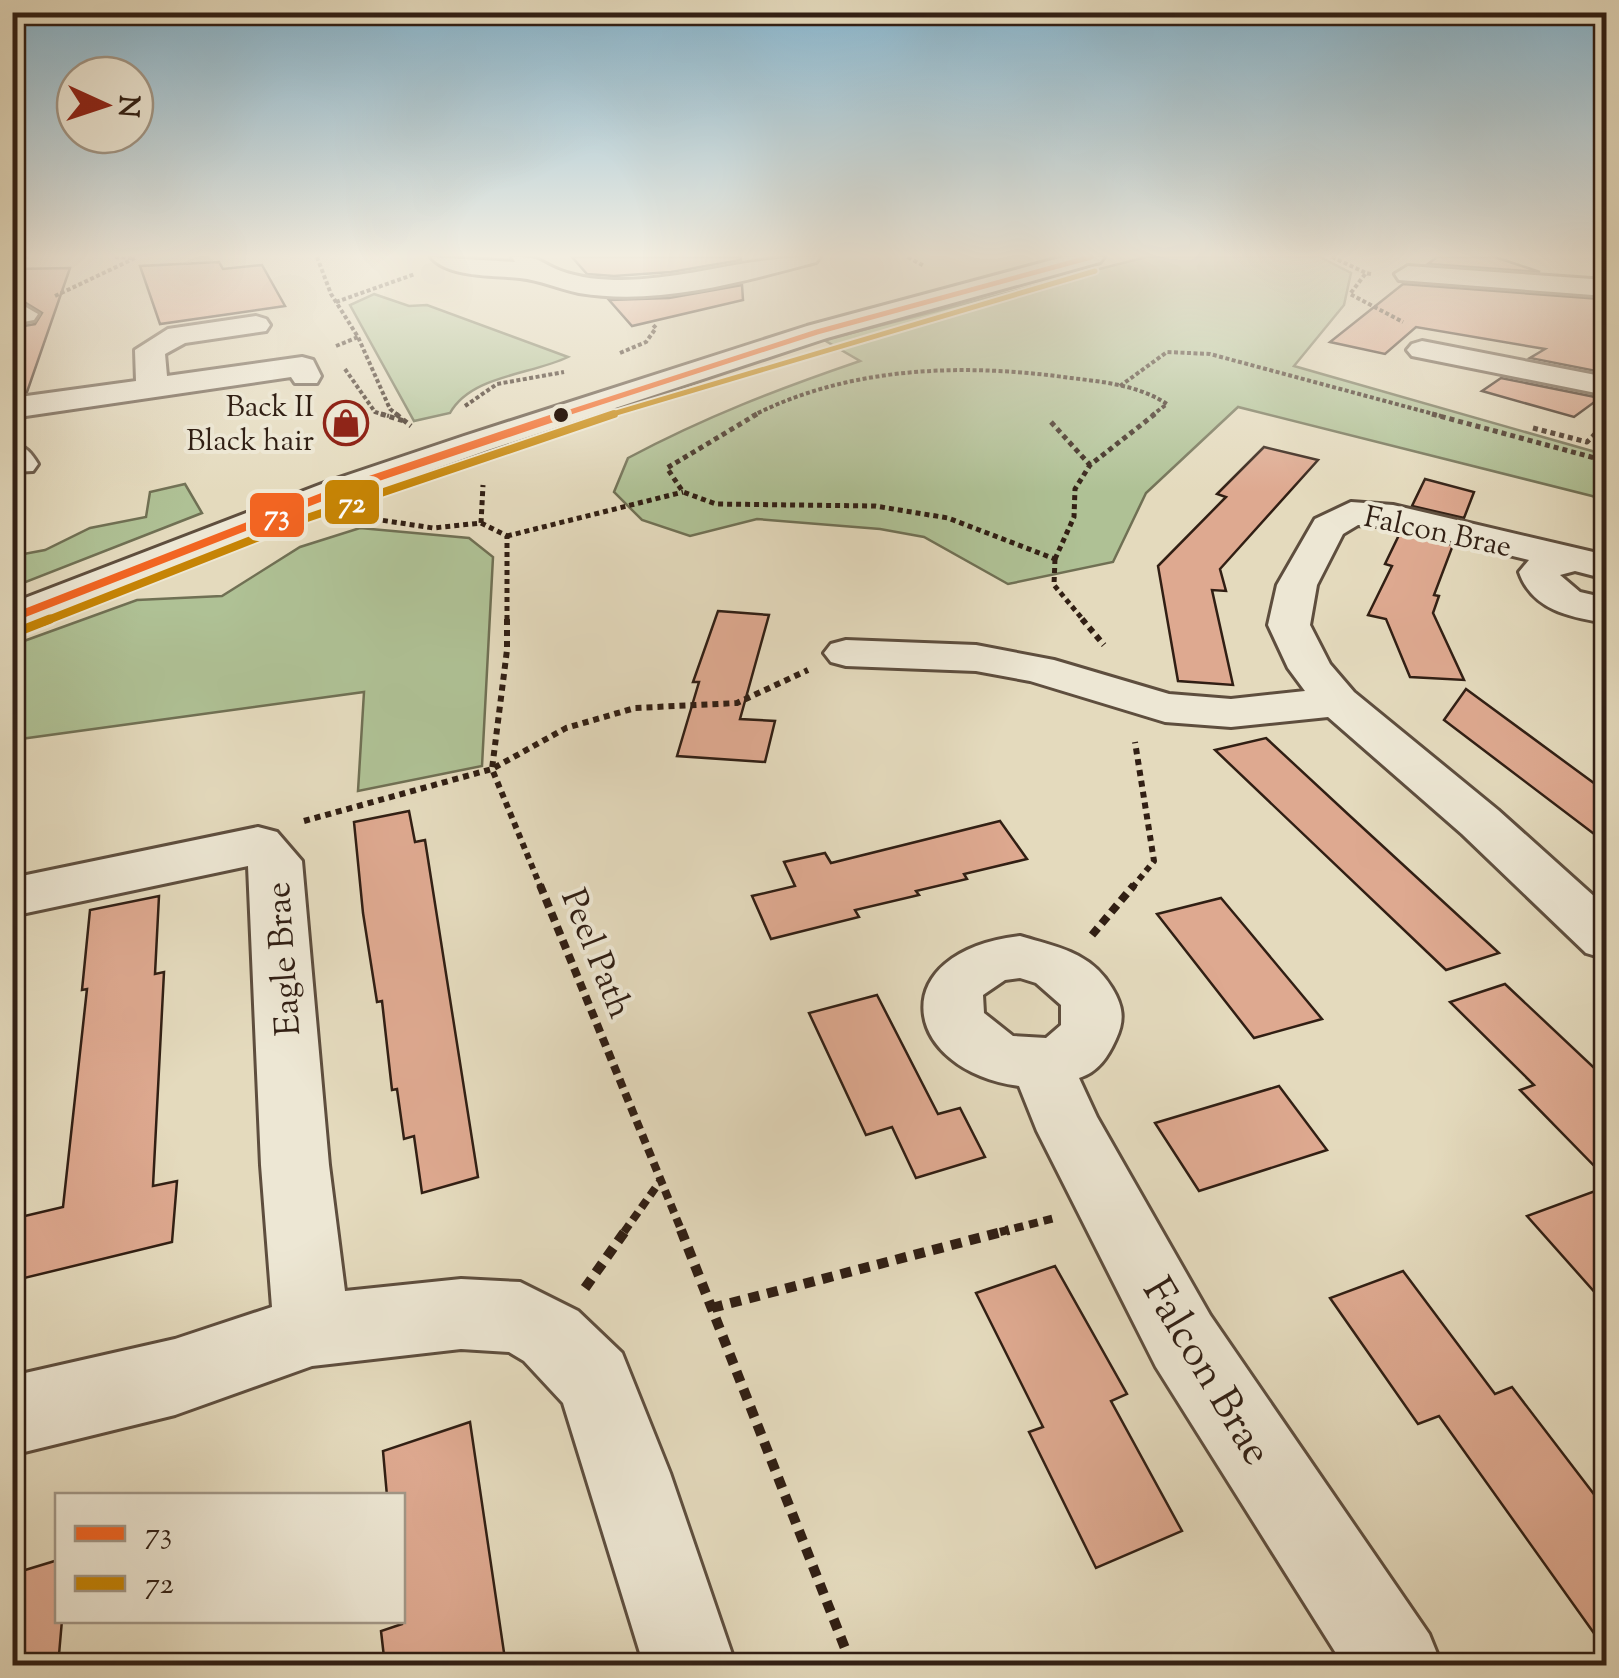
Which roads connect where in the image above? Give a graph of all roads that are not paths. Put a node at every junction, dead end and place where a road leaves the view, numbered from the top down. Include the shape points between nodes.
1 (177, 335) edge
2 (806, 335) edge
3 (1422, 350) dead end
4 (302, 366) dead end
5 (1606, 386) edge
6 (152, 388) junction
7 (12, 408) edge
8 (1588, 564) edge
9 (1606, 610) edge
10 (12, 618) edge
11 (846, 653) road end
12 (1338, 702) junction
13 (12, 897) edge
14 (1606, 939) edge
15 (1041, 1063) junction
16 (312, 1330) junction
17 (12, 1416) edge
18 (690, 1666) edge
19 (1397, 1666) edge

1 - 6 street via 150,350
2 - 10 street via 340,490
3 - 5 street
4 - 6 street
6 - 7 street
8 - 9 street, Falcon Brae via 1550,564 1539,572 1541,583 1578,605
8 - 12 street, Falcon Brae via 1393,516 1339,518 1298,586 1290,625 1310,668
11 - 12 street via 976,658 1038,669 1164,708 1230,714
12 - 14 street, Falcon Brae
13 - 16 street, Eagle Brae via 258,844 275,861
15 - 15 street via 1080,1048 1091,1033 1090,998 1080,983 1042,960 998,958 978,965 954,992 958,1026 993,1055
15 - 19 street, Falcon Brae via 1070,1132 1183,1341
16 - 17 street via 175,1377
16 - 18 street via 461,1314 520,1317 551,1336 594,1380

